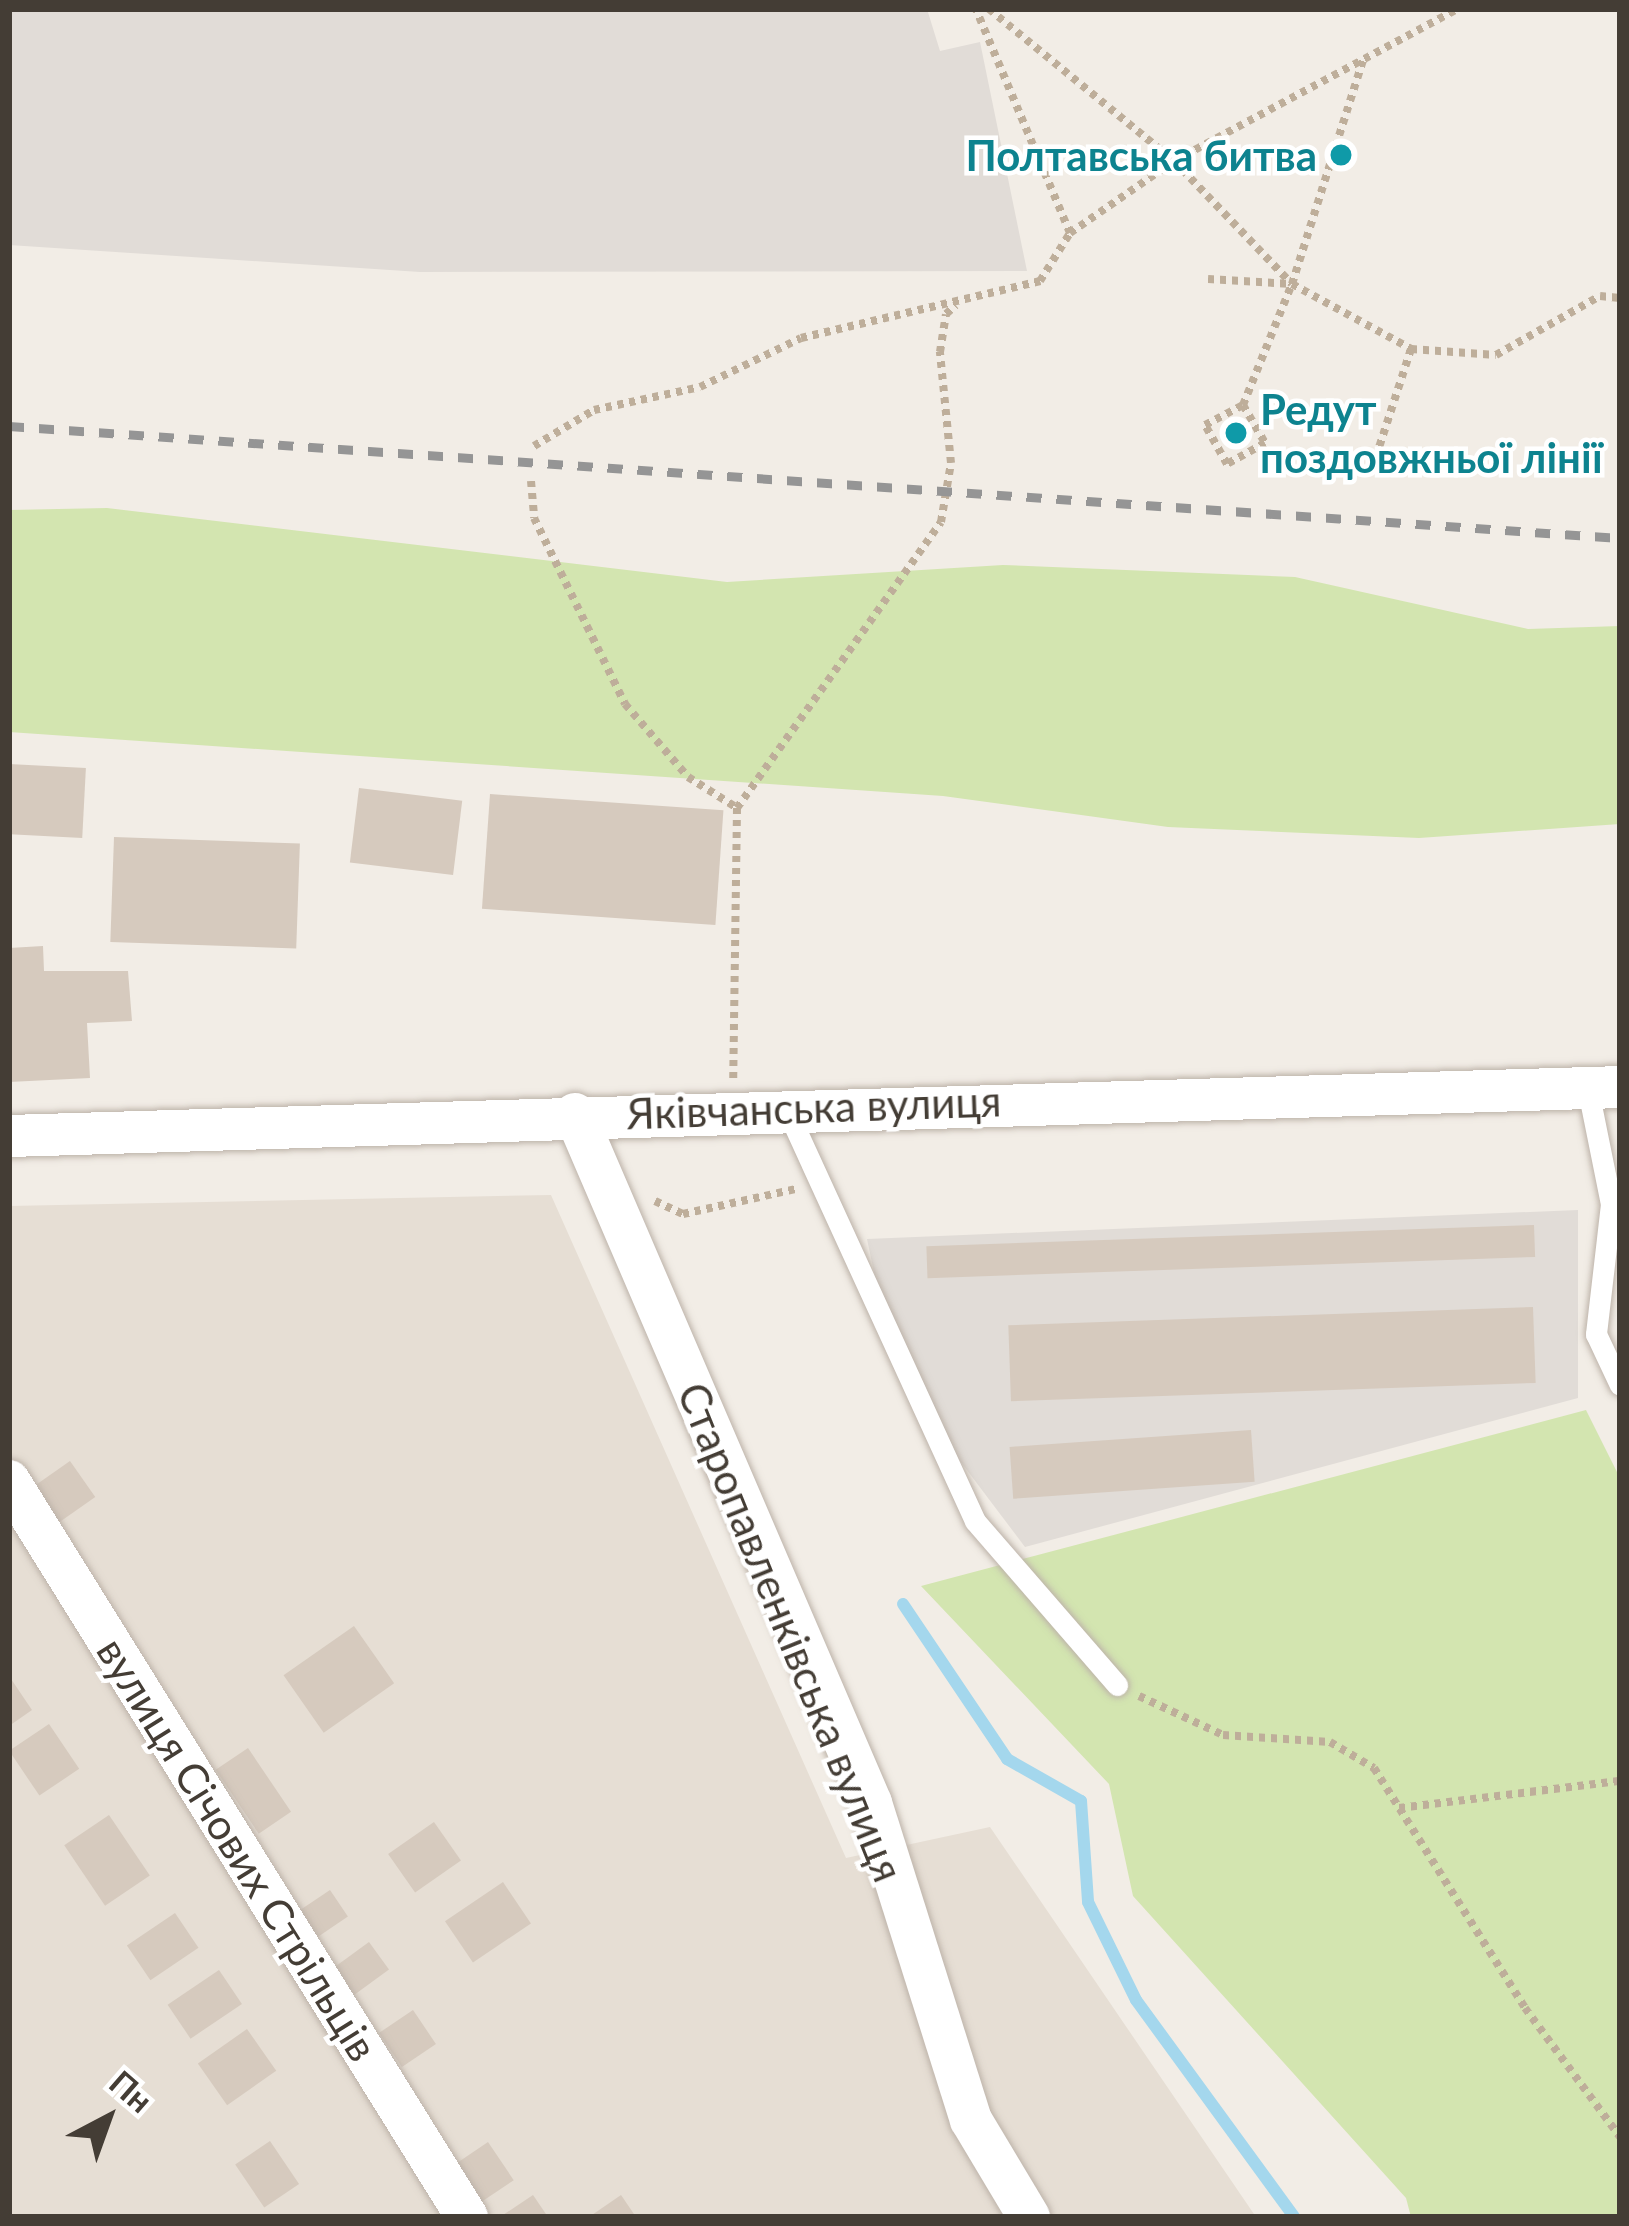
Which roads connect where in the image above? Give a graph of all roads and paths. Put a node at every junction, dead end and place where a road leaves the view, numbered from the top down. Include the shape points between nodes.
1 (976, 9) edge
2 (989, 9) edge
3 (1457, 9) edge
4 (1363, 59) junction
5 (1174, 161) junction
6 (1070, 233) junction
7 (1208, 279) dead end
8 (1292, 284) junction
9 (1620, 298) edge
10 (957, 303) junction
11 (1412, 349) junction
12 (1244, 404) junction
13 (534, 446) dead end
14 (1372, 469) dead end
15 (531, 481) dead end
16 (737, 808) junction
17 (1603, 1086) edge
18 (785, 1107) junction
19 (732, 1109) junction
20 (575, 1114) junction
21 (9, 1136) edge
22 (598, 1176) junction
23 (820, 1184) junction
24 (1620, 1385) edge
25 (9, 1480) edge
26 (1118, 1685) joint
27 (1620, 1781) edge
28 (1399, 1808) junction
29 (1620, 2137) edge
30 (467, 2217) edge
31 (1029, 2217) edge

1 - 6 path
2 - 5 path
3 - 4 path
4 - 5 path
4 - 8 path
5 - 6 path
5 - 8 path
6 - 10 path via 1040,281
7 - 8 path
8 - 11 path
8 - 12 path
9 - 11 path via 1600,296 1496,355
10 - 13 path via 902,309 801,338 700,387 594,410
10 - 16 path via 946,314 940,352 951,464 941,522
11 - 14 path
12 - 12 path via 1205,425 1227,464 1265,443
15 - 16 path via 535,518 625,704 688,777
16 - 19 path
17 - 18 street, Яківчанська вулиця
17 - 24 lane via 1611,1204 1596,1334
18 - 19 street, Яківчанська вулиця
18 - 23 lane
19 - 20 street, Яківчанська вулиця
20 - 21 street, Яківчанська вулиця
20 - 22 street, Старопавленківська вулиця
22 - 23 path via 683,1214
22 - 31 street, Старопавленківська вулиця via 871,1803 970,2120
23 - 26 lane via 975,1520
25 - 30 street, вулиця Січових Стрільців
26 - 28 path via 1223,1735 1330,1742 1374,1768
27 - 28 path
28 - 29 path via 1526,2008

